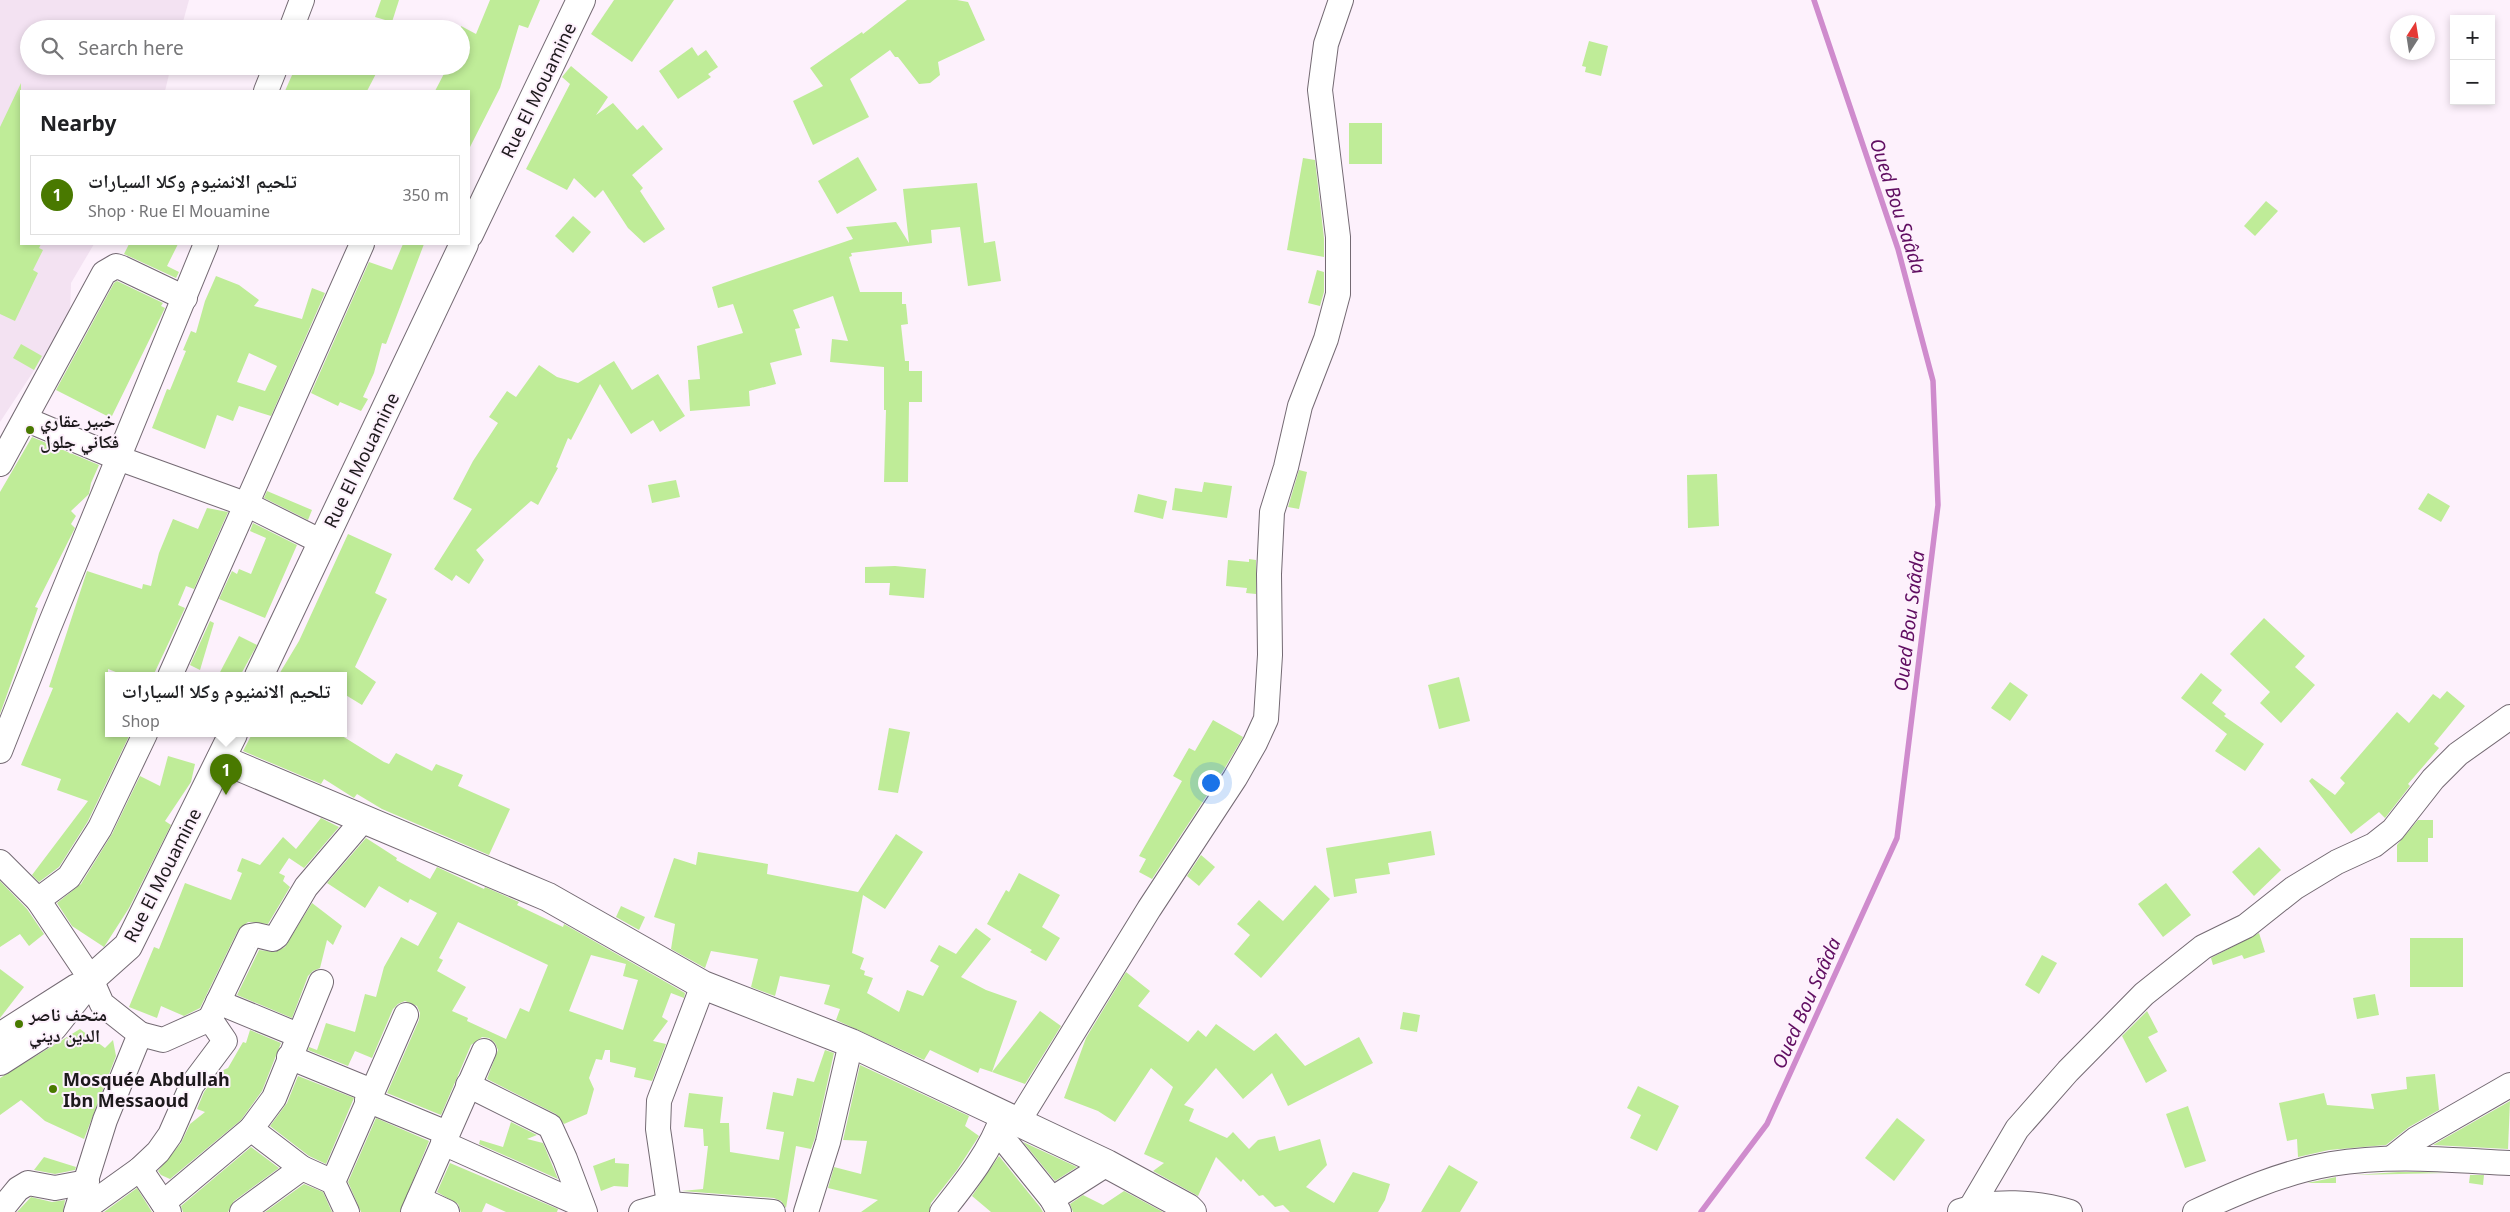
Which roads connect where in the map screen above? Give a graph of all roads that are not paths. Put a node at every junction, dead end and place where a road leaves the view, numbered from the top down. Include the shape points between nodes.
1 (302, 0) edge
2 (581, 0) edge
3 (1341, 0) edge
4 (294, 20) edge
5 (272, 75) edge
6 (266, 90) edge
7 (470, 232) edge
8 (206, 245) edge
9 (362, 245) edge
10 (464, 245) edge
11 (185, 298) junction
12 (24, 418) junction
13 (118, 458) junction
14 (1, 461) edge
15 (248, 505) junction
16 (322, 542) junction
17 (172, 672) edge
18 (261, 672) edge
19 (2510, 717) edge
20 (144, 737) edge
21 (232, 737) edge
22 (0, 751) edge
23 (221, 759) junction
24 (364, 819) junction
25 (0, 862) edge
26 (38, 900) junction
27 (91, 979) junction
28 (321, 982) dead end
29 (703, 985) junction
30 (214, 1010) junction
31 (406, 1015) dead end
32 (140, 1034) junction
33 (298, 1035) junction
34 (0, 1037) edge
35 (851, 1043) junction
36 (484, 1051) dead end
37 (289, 1057) junction
38 (0, 1061) edge
39 (468, 1085) junction
40 (2510, 1085) edge
41 (369, 1096) junction
42 (1006, 1123) junction
43 (252, 1129) junction
44 (445, 1138) junction
45 (2392, 1158) junction
46 (2510, 1163) edge
47 (1107, 1164) junction
48 (302, 1168) junction
49 (140, 1169) junction
50 (87, 1182) junction
51 (333, 1182) junction
52 (669, 1204) junction
53 (416, 1205) edge
54 (1055, 1205) edge
55 (166, 1208) edge
56 (584, 1208) edge
57 (1193, 1210) edge
58 (1964, 1210) edge
59 (0, 1211) edge
60 (76, 1212) edge
61 (80, 1212) edge
62 (242, 1212) edge
63 (347, 1212) edge
64 (447, 1212) edge
65 (641, 1212) edge
66 (773, 1212) edge
67 (806, 1212) edge
68 (942, 1212) edge
69 (2070, 1212) edge
70 (2195, 1212) edge

1 - 4 street
2 - 7 main road, Rue El Mouamine
3 - 42 street via 1326,44 1320,90 1338,237 1338,294 1326,339 1300,406 1272,512 1266,720 1204,829
5 - 6 street
8 - 11 street
9 - 15 street
10 - 16 main road, Rue El Mouamine
11 - 12 street via 116,266 104,273
11 - 13 street
12 - 13 street
12 - 14 street
13 - 15 street
13 - 22 street
15 - 16 street
15 - 17 street
16 - 18 main road, Rue El Mouamine
19 - 58 street via 2458,754 2433,779 2393,830 2374,845 2337,862 2294,888 2246,926 2203,947 2144,994 2068,1071 2017,1129
20 - 26 street via 100,828 69,877
21 - 23 main road, Rue El Mouamine
23 - 24 main road
23 - 27 main road, Rue El Mouamine via 128,946
24 - 29 main road via 548,897
24 - 30 street via 306,887 277,936 274,939 250,936
25 - 26 street
26 - 27 street
27 - 32 street via 102,1004
27 - 34 main road
27 - 38 main road via 53,1028
28 - 33 street
29 - 35 main road
29 - 52 street via 674,1054 659,1101 658,1129
30 - 32 street via 163,1040
30 - 33 street
30 - 49 street via 226,1041 192,1085 170,1135
31 - 41 street
32 - 50 street via 105,1120
33 - 37 street
35 - 42 main road
35 - 67 street via 828,1142
36 - 39 street
37 - 41 street
37 - 43 street via 274,1098
39 - 44 street
39 - 56 street via 550,1126
40 - 45 street via 2416,1139
41 - 44 street
41 - 51 street
42 - 47 main road
42 - 54 street
42 - 68 street
43 - 48 street
43 - 55 street
44 - 53 street
44 - 56 street
45 - 46 street
45 - 70 street via 2330,1164 2275,1178
47 - 54 street
47 - 57 main road
48 - 51 street
48 - 62 street
49 - 55 street
49 - 61 street
50 - 59 street via 55,1188 28,1183 18,1189
50 - 60 street
51 - 63 street
52 - 65 street
52 - 66 street
53 - 64 street
58 - 69 street via 2003,1203

